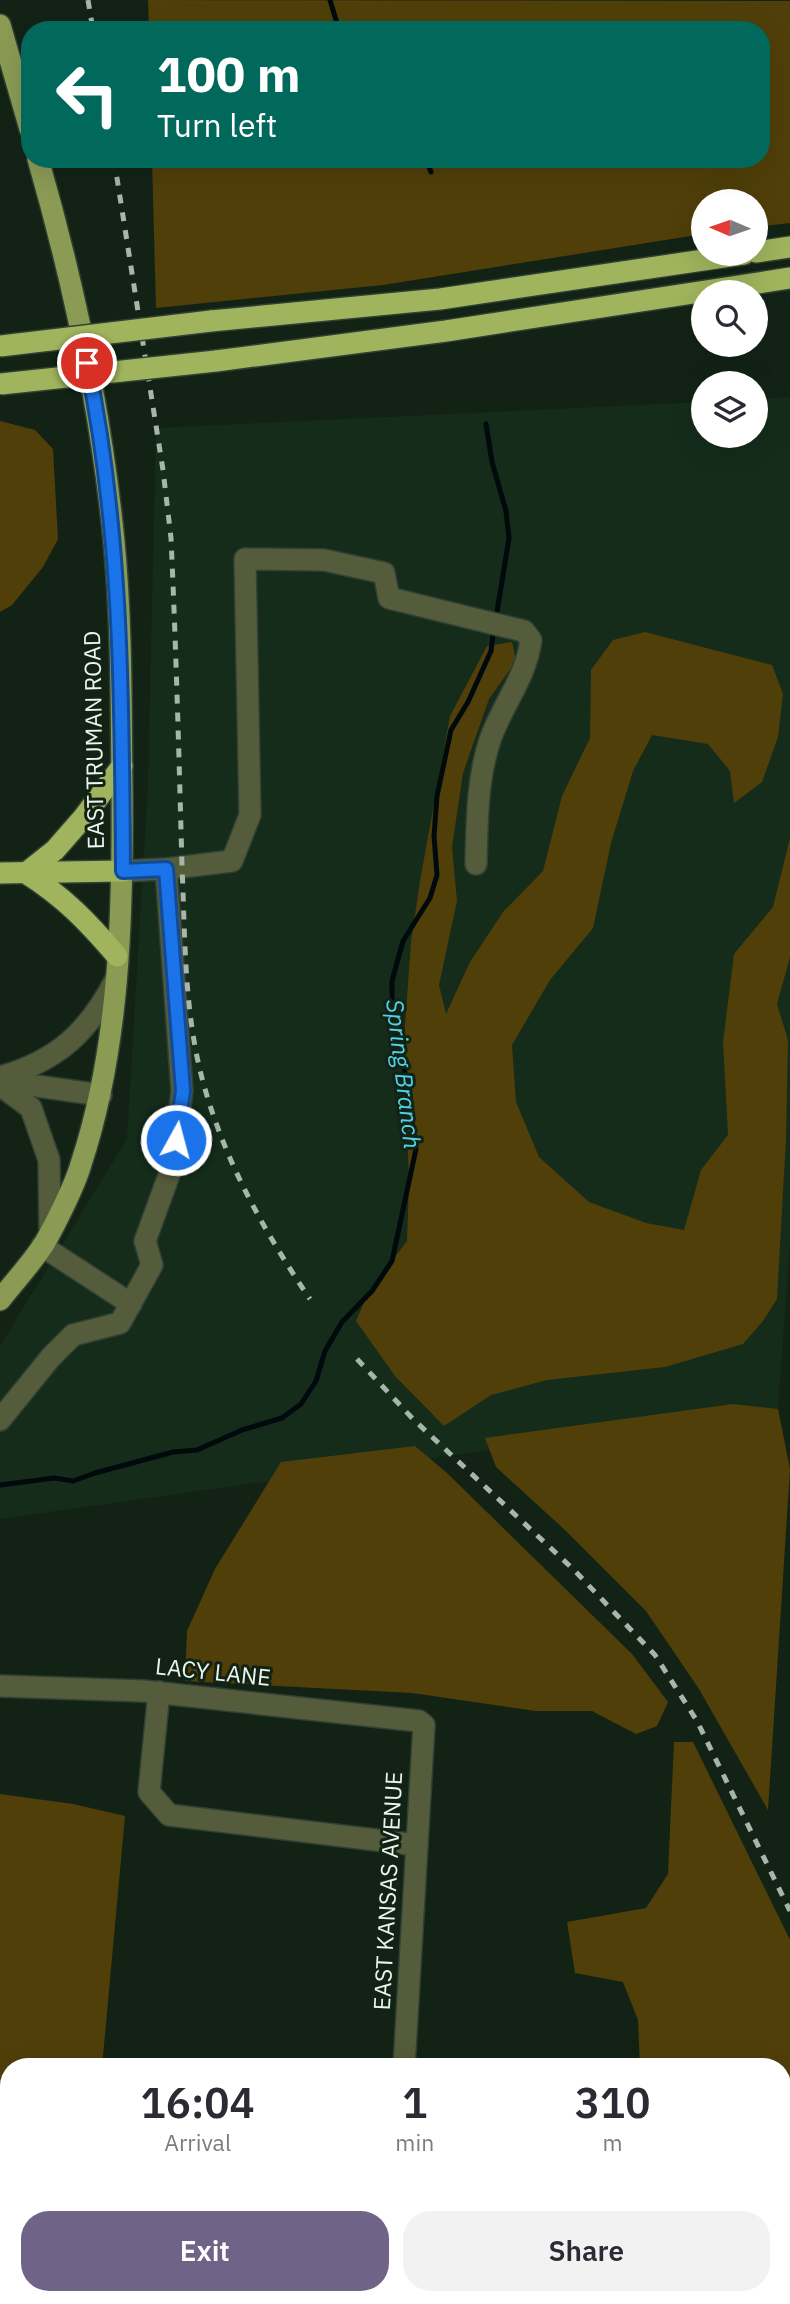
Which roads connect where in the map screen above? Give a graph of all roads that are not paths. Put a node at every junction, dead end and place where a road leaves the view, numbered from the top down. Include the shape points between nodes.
1 (0, 25) edge
2 (21, 98) edge
3 (41, 168) edge
4 (790, 247) edge
5 (768, 250) edge
6 (691, 262) edge
7 (790, 278) edge
8 (0, 346) edge
9 (0, 385) edge
10 (122, 766) junction
11 (476, 864) dead end
12 (166, 869) junction
13 (123, 871) junction
14 (0, 873) edge
15 (26, 873) junction
16 (117, 956) junction
17 (116, 979) junction
18 (0, 1081) edge
19 (101, 1095) junction
20 (46, 1239) junction
21 (0, 1300) edge
22 (131, 1304) junction
23 (0, 1420) edge
24 (0, 1686) edge
25 (159, 1692) junction
26 (419, 1721) joint
27 (417, 1845) junction
28 (405, 2058) edge

1 - 2 main road
3 - 10 main road, EAST TRUMAN ROAD via 98,414 114,543
4 - 5 highway
6 - 8 highway, bridge via 440,299
7 - 9 highway, bridge via 446,331
10 - 13 main road, EAST TRUMAN ROAD
10 - 15 highway via 55,850
11 - 12 street via 478,802 490,740 521,679 531,640 524,631 389,598 384,573 324,560 245,559 250,815 232,860
12 - 13 street
12 - 22 street via 183,1091 173,1164 145,1241 152,1265
13 - 15 highway
13 - 16 main road, EAST TRUMAN ROAD
14 - 15 highway
15 - 16 highway via 84,917
16 - 17 main road, EAST TRUMAN ROAD
17 - 18 street via 99,1011 78,1034 49,1058
17 - 19 main road, EAST TRUMAN ROAD
18 - 19 street
18 - 20 street via 31,1108 49,1160
19 - 20 main road, EAST TRUMAN ROAD via 81,1167
20 - 21 main road, EAST TRUMAN ROAD
20 - 22 street
22 - 23 street via 120,1323 73,1335
24 - 25 street, LACY LANE
25 - 26 street, LACY LANE
25 - 27 street via 149,1792 169,1815
26 - 27 street, EAST KANSAS AVENUE via 424,1725
27 - 28 street, EAST KANSAS AVENUE

